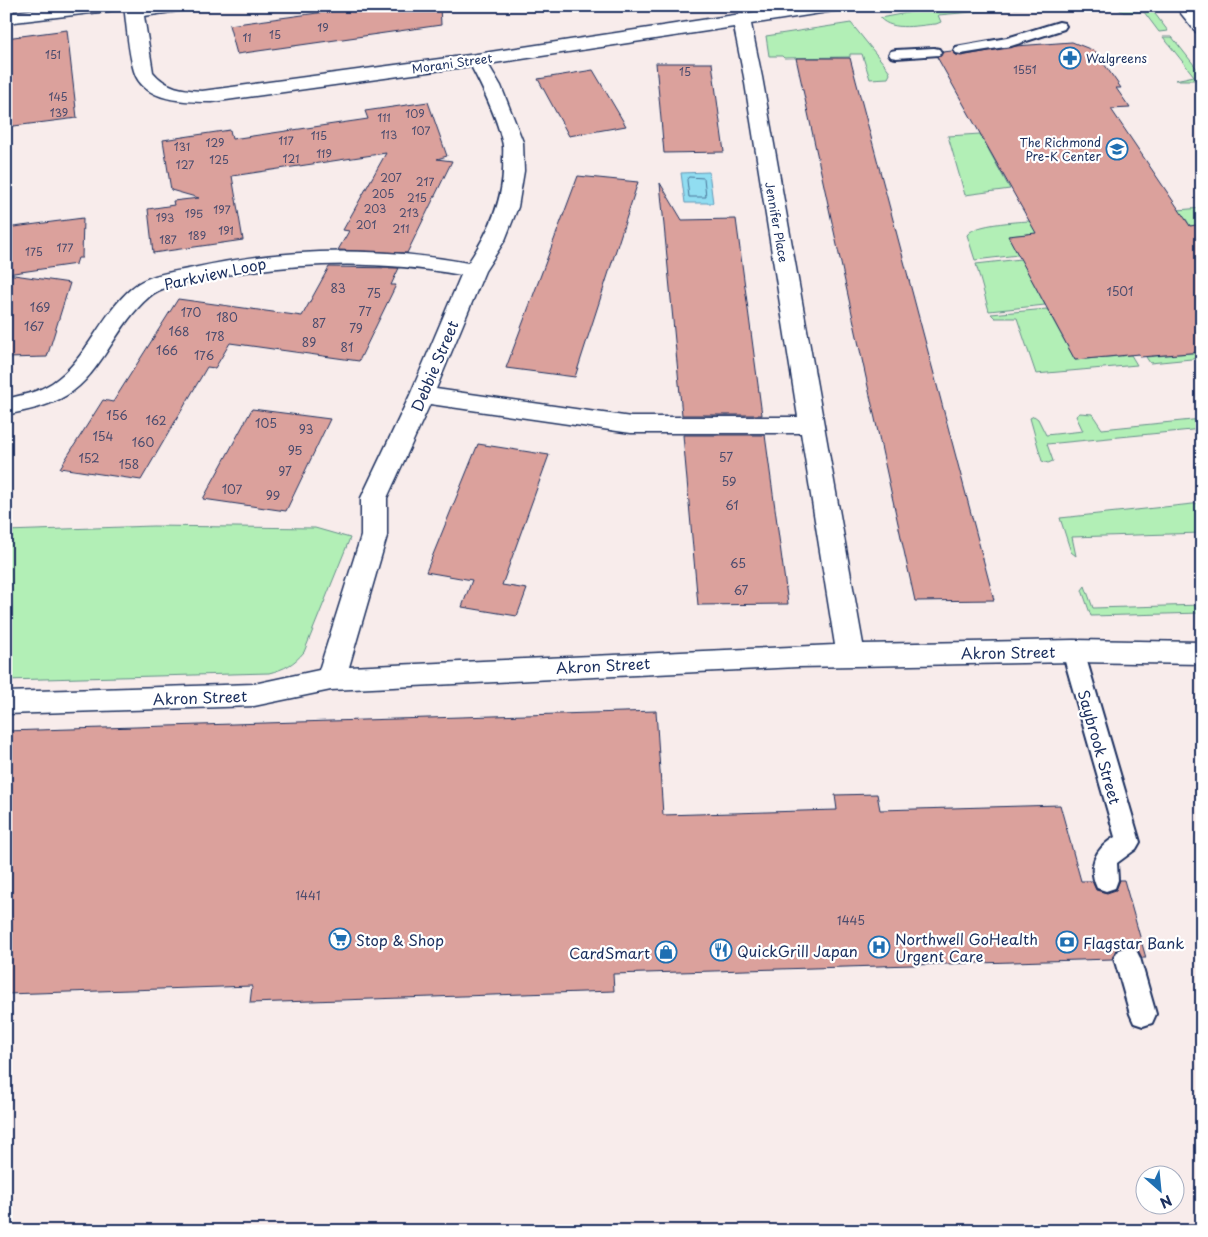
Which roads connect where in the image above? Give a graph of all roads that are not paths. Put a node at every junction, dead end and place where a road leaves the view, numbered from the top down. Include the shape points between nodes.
1 (108, 6) edge
2 (180, 6) edge
3 (834, 6) edge
4 (1184, 6) edge
5 (133, 9) edge
6 (790, 9) edge
7 (6, 18) edge
8 (741, 19) junction
9 (1059, 26) dead end
10 (1202, 28) edge
11 (961, 50) dead end
12 (934, 52) dead end
13 (896, 54) dead end
14 (477, 60) junction
15 (474, 271) junction
16 (422, 395) junction
17 (6, 407) edge
18 (812, 425) junction
19 (1073, 652) junction
20 (1202, 653) edge
21 (851, 655) junction
22 (331, 679) junction
23 (6, 703) edge
24 (1106, 880) dead end
25 (1127, 958) dead end
26 (1143, 1014) dead end

1 - 7 street
2 - 5 street
3 - 6 street, Morani Street
4 - 10 street
5 - 14 street, Morani Street via 144,72 154,86 180,96 212,96
6 - 8 street, Morani Street
8 - 14 street, Morani Street
8 - 18 street, Jennifer Place
9 - 11 lane via 1020,41
12 - 13 lane
14 - 15 street, Debbie Street via 513,142 514,172 508,207 494,240
15 - 16 street, Debbie Street
15 - 17 street, Parkview Loop via 399,259 340,256 244,264 172,280 144,289 118,315 84,368 70,380 47,396
16 - 18 street via 630,425
16 - 22 street, Debbie Street via 374,498 374,536
18 - 21 street, Jennifer Place
19 - 20 street, Akron Street
19 - 21 street, Akron Street
19 - 24 lane, Saybrook Street via 1128,842 1112,850 1105,859
21 - 22 street, Akron Street
22 - 23 street, Akron Street via 254,695
25 - 26 lane

